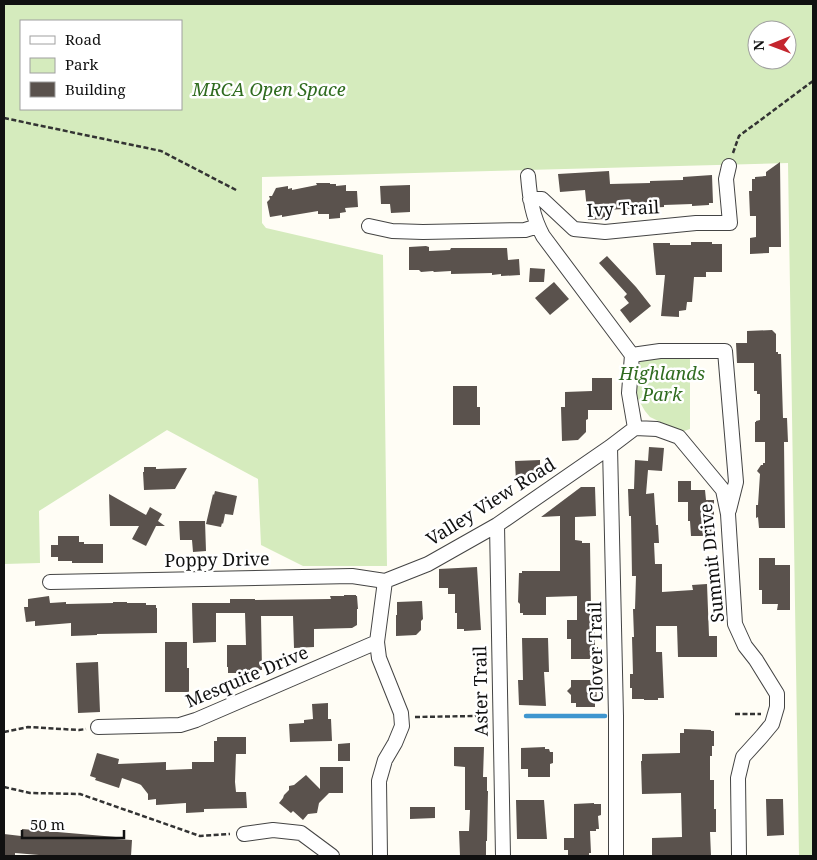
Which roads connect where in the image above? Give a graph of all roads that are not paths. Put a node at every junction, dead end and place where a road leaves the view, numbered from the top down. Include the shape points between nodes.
1 (729, 166) road end
2 (528, 176) dead end
3 (530, 199) junction
4 (369, 226) dead end
5 (538, 226) junction
6 (632, 355) junction
7 (635, 428) junction
8 (610, 447) junction
9 (728, 514) junction
10 (497, 525) junction
11 (385, 581) junction
12 (50, 582) dead end
13 (377, 642) junction
14 (98, 727) road end
15 (244, 834) road end
16 (332, 856) edge
17 (380, 856) edge
18 (503, 856) edge
19 (616, 856) edge
20 (739, 856) edge

1 - 3 street, Ivy Trail via 726,179 730,224 696,223 605,232 574,229 542,199
2 - 3 street
3 - 5 street
4 - 5 street via 423,232 525,230
5 - 6 street
6 - 7 street via 629,393
6 - 9 street via 725,351 736,482
7 - 8 street, Valley View Road
7 - 9 street, Summit Drive via 657,429 679,437 723,490
8 - 10 street, Valley View Road
8 - 19 street, Clover Trail
9 - 20 street, Summit Drive via 735,624 745,646 777,694 777,708 771,726 742,757 738,778
10 - 11 street, Valley View Road via 428,564
10 - 18 street, Aster Trail
11 - 12 street, Poppy Drive via 352,576
11 - 13 street
13 - 14 street, Mesquite Drive via 180,725
13 - 17 street via 379,658 401,713 402,726 385,760 379,781
15 - 16 street via 273,830 301,832

